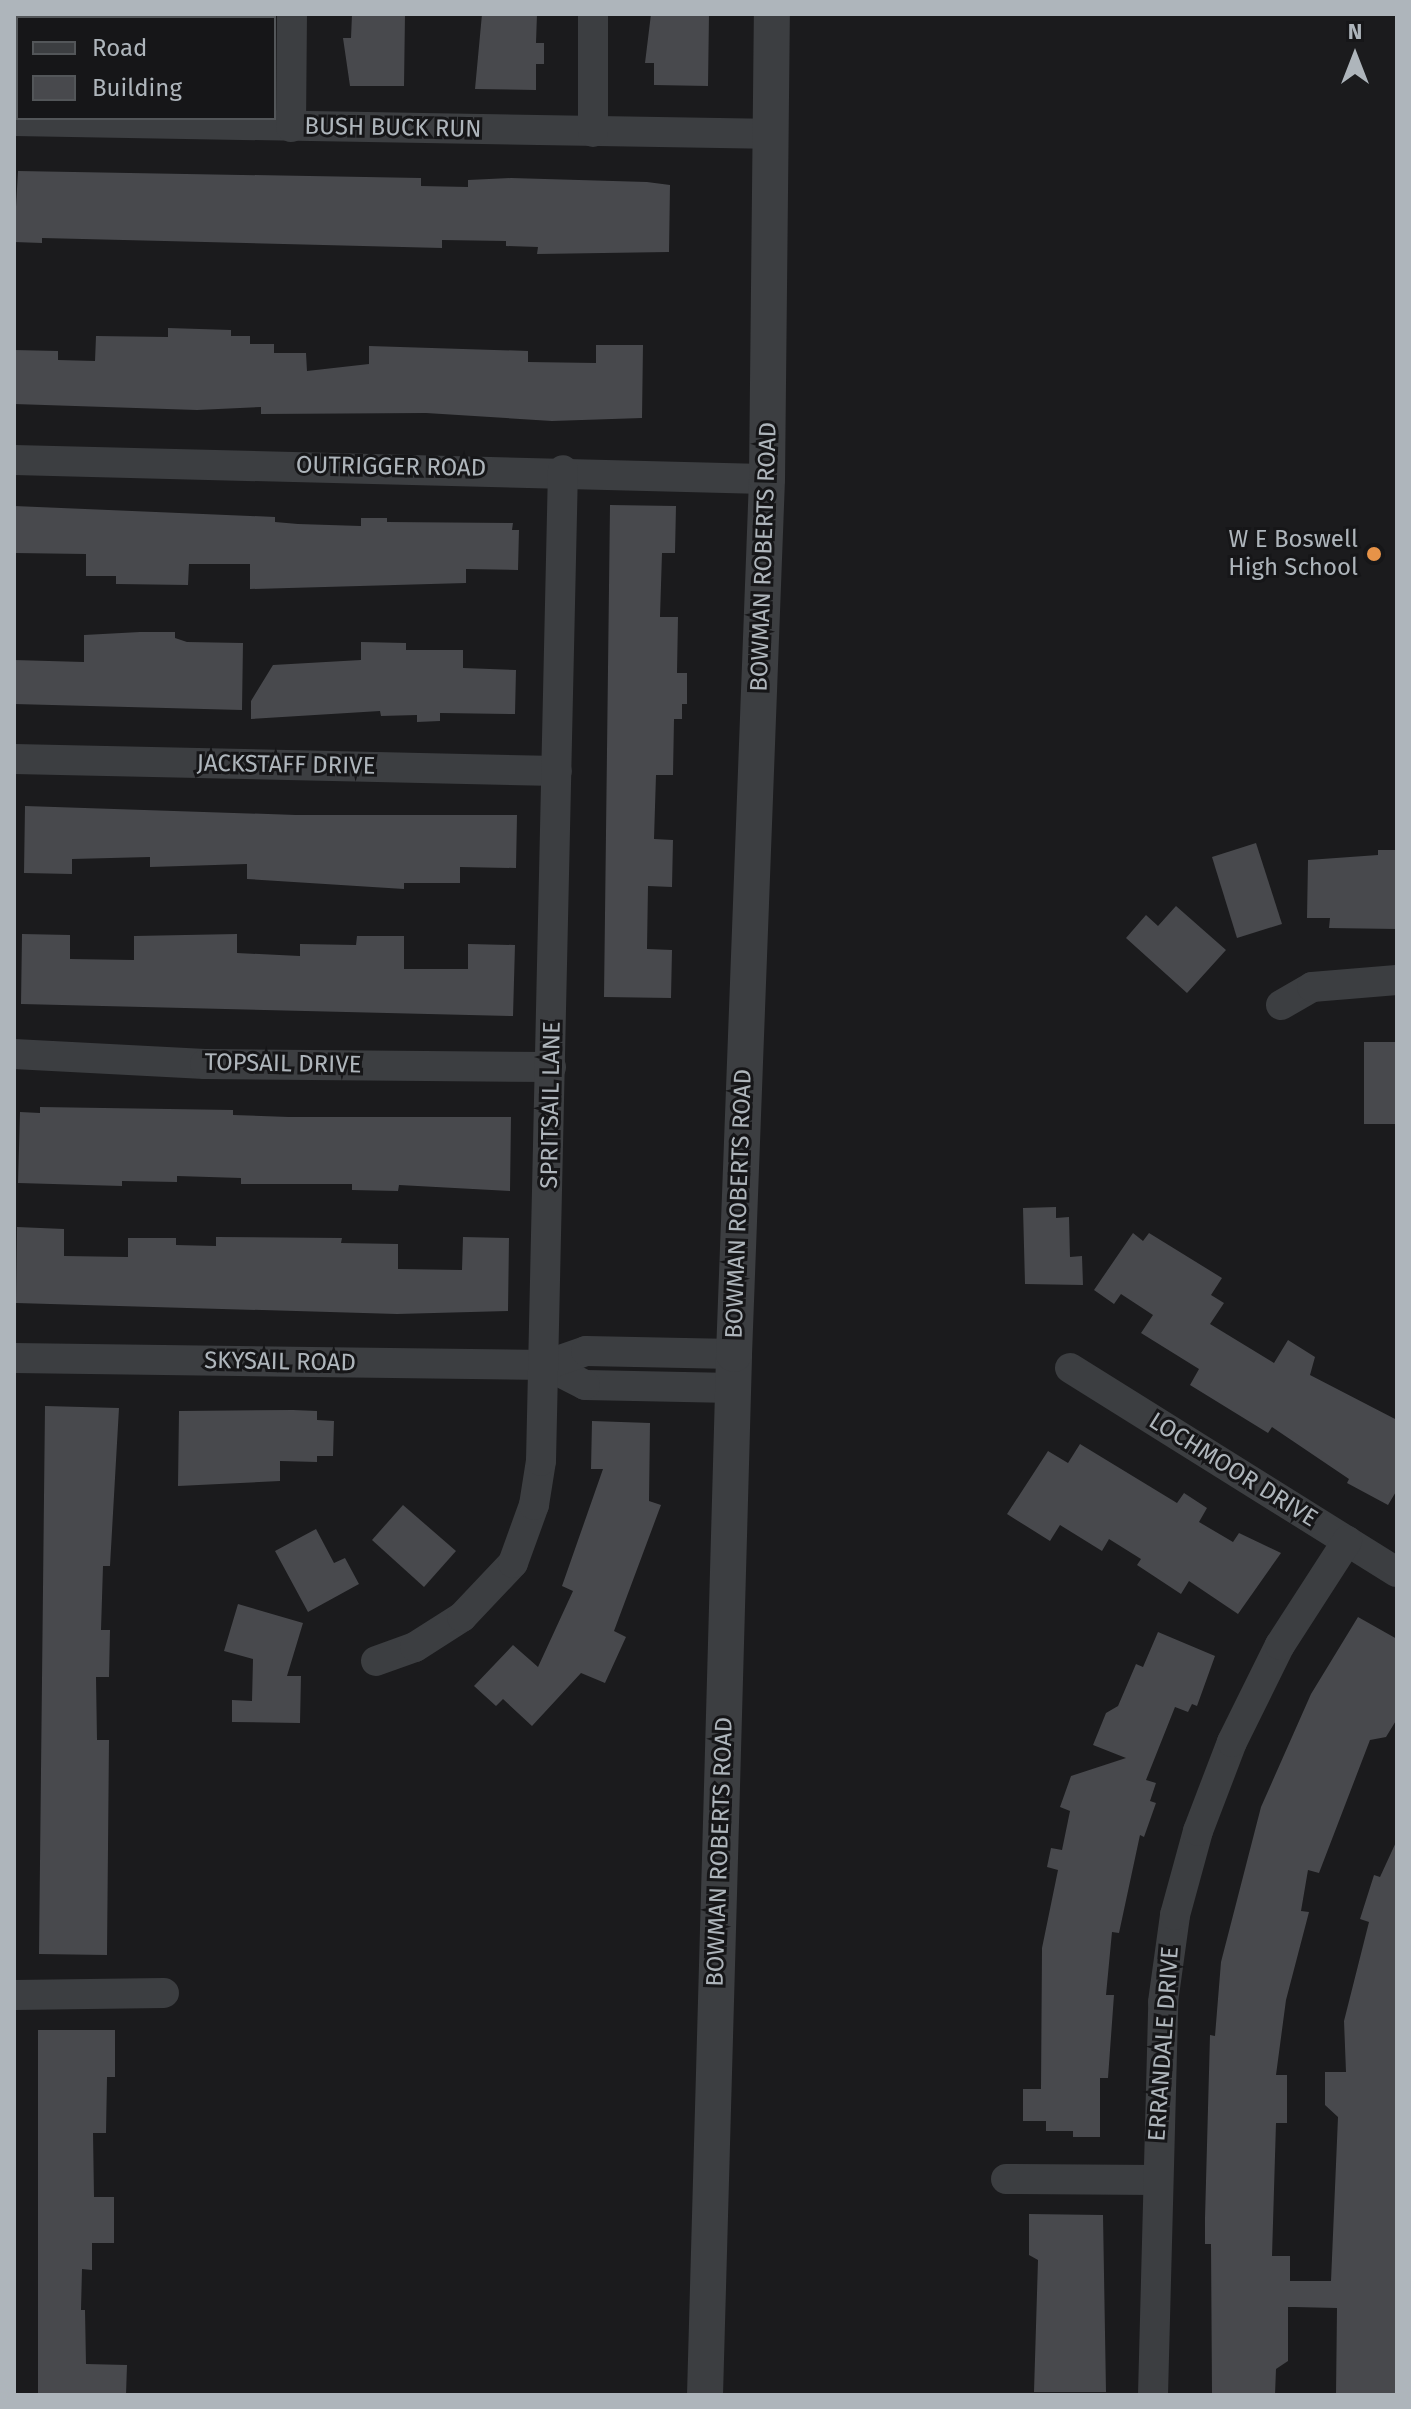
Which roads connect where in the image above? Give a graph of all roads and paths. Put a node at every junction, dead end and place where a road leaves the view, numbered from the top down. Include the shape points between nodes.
1 (292, 14) edge
2 (593, 14) edge
3 (772, 14) edge
4 (14, 121) edge
5 (291, 127) junction
6 (593, 132) junction
7 (771, 134) junction
8 (14, 460) edge
9 (563, 470) junction
10 (767, 479) junction
11 (14, 759) edge
12 (557, 771) junction
13 (1397, 980) edge
14 (1281, 1005) dead end
15 (14, 1054) edge
16 (551, 1067) junction
17 (14, 1358) edge
18 (546, 1365) junction
19 (1070, 1368) dead end
20 (734, 1371) junction
21 (1347, 1541) junction
22 (1397, 1572) edge
23 (376, 1661) dead end
24 (164, 1993) dead end
25 (14, 1995) edge
26 (1006, 2179) dead end
27 (1156, 2180) junction
28 (705, 2395) edge
29 (1153, 2395) edge

1 - 5 street
2 - 6 street
3 - 7 street, BOWMAN ROBERTS ROAD
4 - 5 street, BUSH BUCK RUN
5 - 6 street, BUSH BUCK RUN
6 - 7 street, BUSH BUCK RUN
7 - 10 street, BOWMAN ROBERTS ROAD
8 - 9 street, OUTRIGGER ROAD
9 - 10 street, OUTRIGGER ROAD
9 - 12 street, SPRITSAIL LANE
10 - 20 street, BOWMAN ROBERTS ROAD
11 - 12 street, JACKSTAFF DRIVE
12 - 16 street, SPRITSAIL LANE
13 - 14 street via 1312,987
15 - 16 street, TOPSAIL DRIVE via 205,1064
16 - 18 street, SPRITSAIL LANE
17 - 18 street, SKYSAIL ROAD
18 - 20 street, SKYSAIL ROAD via 585,1385
18 - 23 street, SPRITSAIL LANE via 539,1476 513,1563 462,1617 415,1647
19 - 21 street, LOCHMOOR DRIVE
20 - 28 street, BOWMAN ROBERTS ROAD
21 - 22 street, LOCHMOOR DRIVE
21 - 27 street, ERRANDALE DRIVE via 1280,1645 1232,1742 1198,1831 1175,1915 1163,2002
24 - 25 street
26 - 27 street
27 - 29 street, ERRANDALE DRIVE

